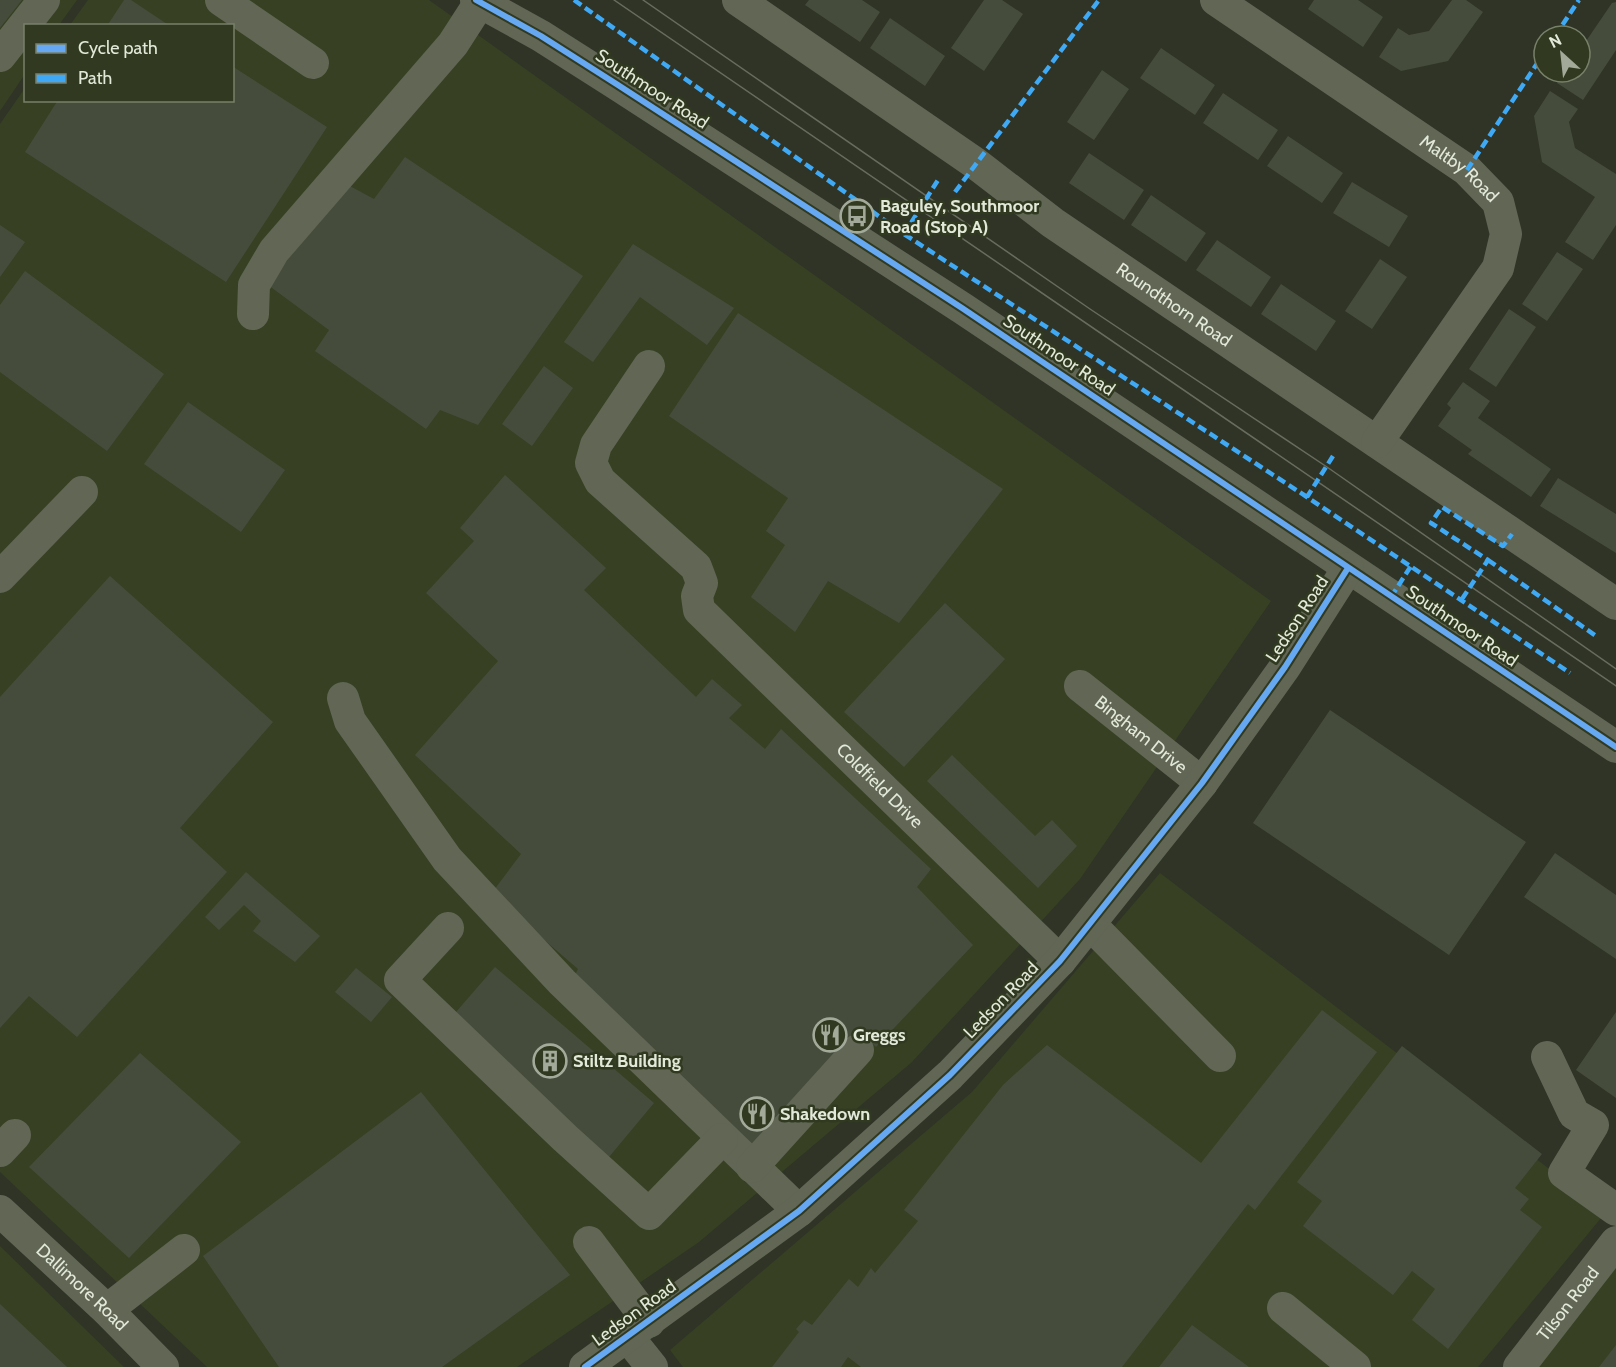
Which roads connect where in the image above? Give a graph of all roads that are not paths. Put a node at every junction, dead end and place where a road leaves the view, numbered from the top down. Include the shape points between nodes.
1 (44, 0) edge
2 (221, 0) edge
3 (738, 0) edge
4 (1216, 0) edge
5 (478, 1) edge
6 (25, 24) edge
7 (24, 25) edge
8 (0, 56) edge
9 (313, 63) dead end
10 (253, 314) dead end
11 (649, 366) dead end
12 (1377, 442) junction
13 (82, 492) dead end
14 (1348, 568) junction
15 (0, 577) edge
16 (1616, 604) edge
17 (1080, 686) dead end
18 (343, 698) dead end
19 (1616, 747) edge
20 (1202, 783) junction
21 (1091, 925) junction
22 (448, 928) dead end
23 (1060, 961) junction
24 (858, 1050) dead end
25 (1220, 1056) dead end
26 (1547, 1057) dead end
27 (723, 1139) junction
28 (752, 1167) junction
29 (1616, 1210) edge
30 (0, 1211) edge
31 (799, 1211) junction
32 (588, 1242) dead end
33 (1616, 1242) edge
34 (184, 1250) dead end
35 (1283, 1308) dead end
36 (107, 1310) junction
37 (639, 1329) junction
38 (163, 1367) edge
39 (585, 1367) edge
40 (652, 1367) edge
41 (1355, 1367) edge
42 (1519, 1367) edge

1 - 6 street
2 - 9 street
3 - 12 street, Roundthorn Road via 975,164 1053,223
4 - 12 street, Maltby Road via 1467,170 1497,202 1506,234 1498,268
5 - 10 street via 453,44 274,251 254,285
5 - 14 street, Southmoor Road via 609,79 962,308
7 - 8 street
11 - 23 street, Coldfield Drive via 596,445 591,463 600,481 696,567 702,583 697,596 699,610
12 - 16 street, Roundthorn Road
13 - 15 street
14 - 19 street, Southmoor Road
14 - 20 street, Ledson Road via 1285,667
17 - 20 street, Bingham Drive
18 - 27 street via 350,721 447,860 562,982
20 - 21 street, Ledson Road
21 - 23 street, Ledson Road
21 - 25 street
22 - 27 street via 400,980 649,1214
23 - 31 street, Ledson Road via 950,1075
24 - 28 street
26 - 29 street via 1574,1114 1593,1125 1564,1173
27 - 28 street
28 - 31 street
30 - 36 street, Dallimore Road
31 - 37 street, Ledson Road
32 - 37 street
33 - 42 street, Tilson Road
34 - 36 street
35 - 41 street
36 - 38 street, Dallimore Road
37 - 39 street, Ledson Road
37 - 40 street

